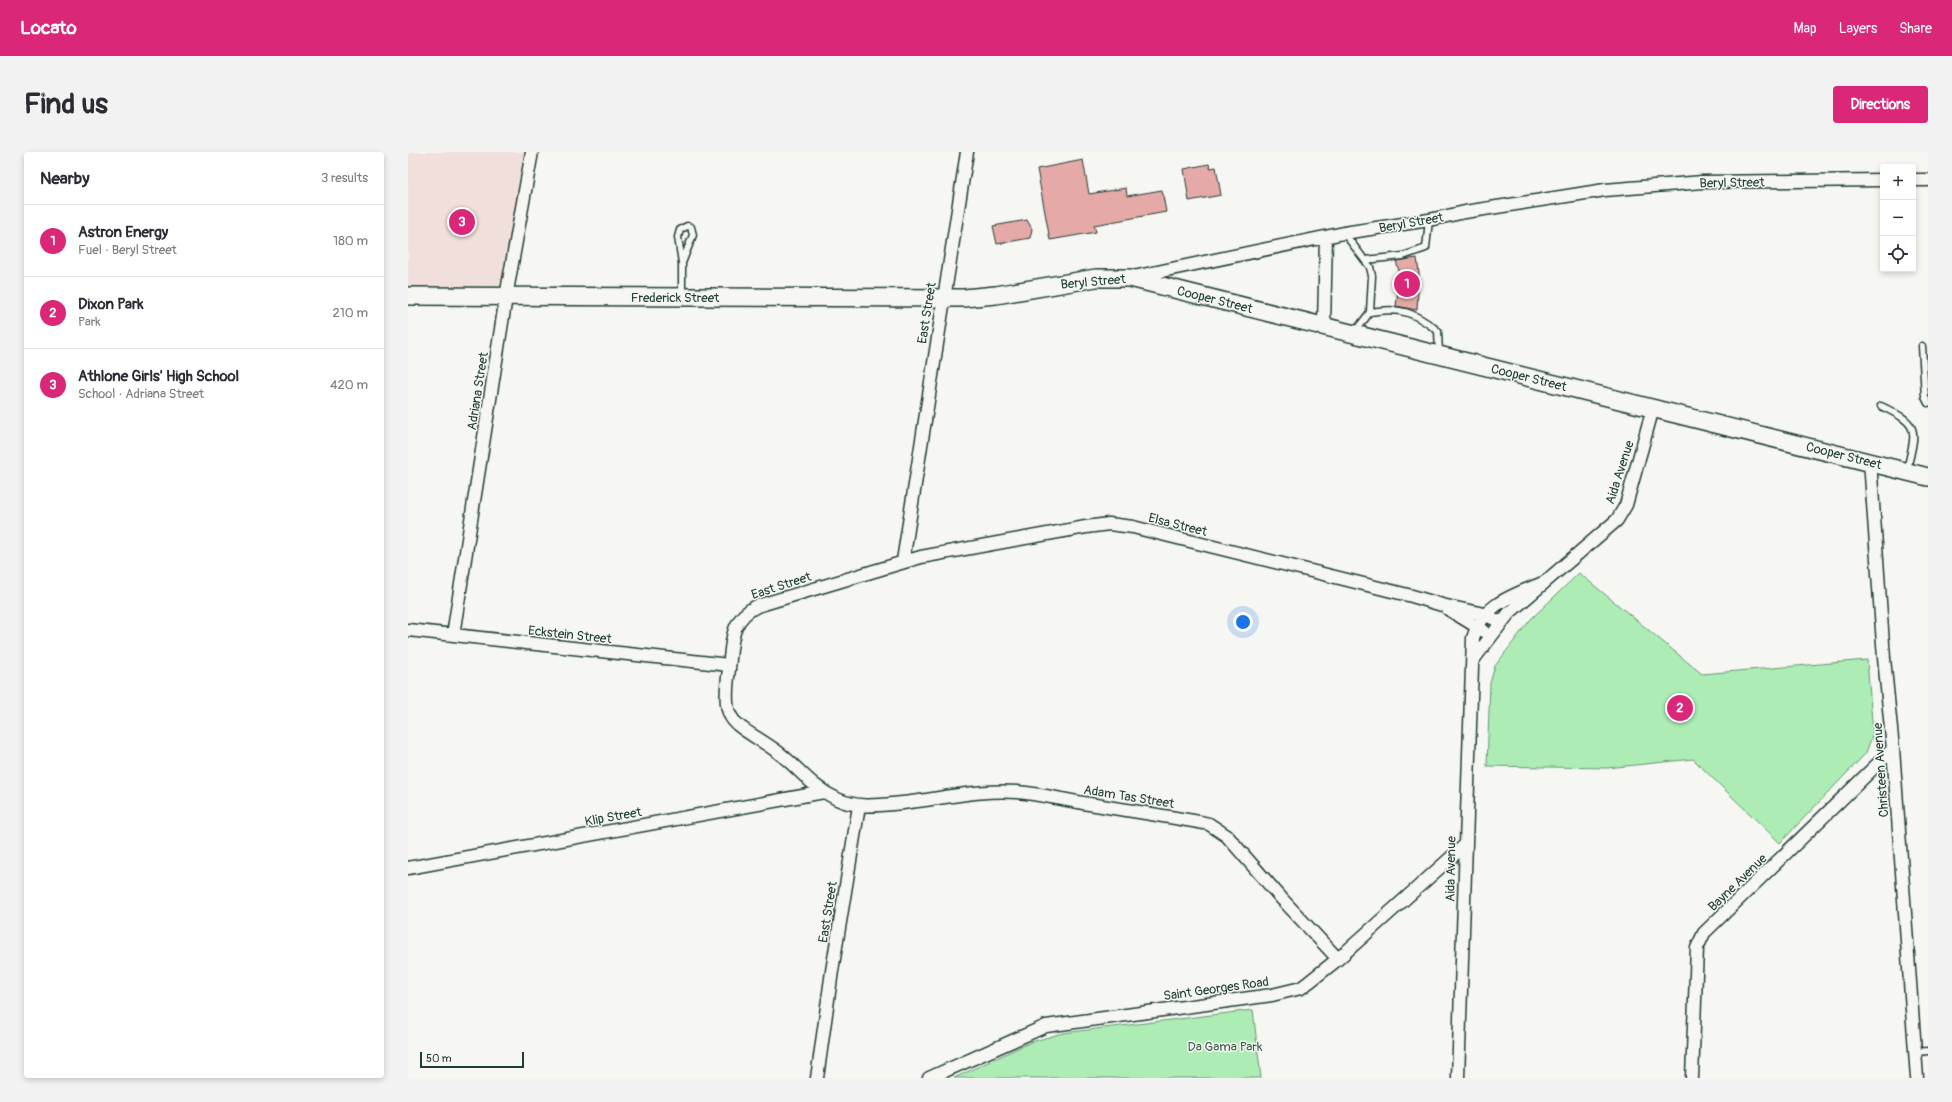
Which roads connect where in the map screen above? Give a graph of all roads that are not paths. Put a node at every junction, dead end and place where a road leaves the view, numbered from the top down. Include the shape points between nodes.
1 (532, 152) edge
2 (967, 152) edge
3 (1880, 180) edge
4 (1916, 180) edge
5 (1928, 180) edge
6 (1429, 220) junction
7 (1344, 233) junction
8 (1326, 237) junction
9 (1365, 260) junction
10 (682, 263) junction
11 (1130, 278) junction
12 (408, 296) edge
13 (506, 297) junction
14 (682, 297) junction
15 (943, 298) junction
16 (1370, 312) junction
17 (1324, 326) junction
18 (1354, 334) junction
19 (1922, 346) dead end
20 (1439, 355) junction
21 (1928, 403) edge
22 (1880, 406) dead end
23 (1653, 408) junction
24 (1870, 461) junction
25 (1920, 472) edge
26 (902, 561) junction
27 (1543, 583) junction
28 (1442, 605) junction
29 (1484, 614) junction
30 (1500, 622) junction
31 (1476, 628) junction
32 (408, 630) edge
33 (453, 635) junction
34 (1492, 635) junction
35 (1473, 660) junction
36 (729, 665) junction
37 (1893, 749) junction
38 (824, 792) junction
39 (858, 806) junction
40 (1465, 845) junction
41 (408, 868) edge
42 (1338, 959) junction
43 (1928, 1051) edge
44 (1915, 1052) junction
45 (817, 1078) edge
46 (929, 1078) edge
47 (1458, 1078) edge
48 (1692, 1078) edge
49 (1917, 1078) edge

1 - 13 street, Adriana Street
2 - 15 street, East Street
3 - 6 street, Beryl Street via 1650,185 1464,212
4 - 5 street
6 - 7 street, Beryl Street
6 - 9 lane via 1426,248 1403,256
7 - 8 street, Beryl Street
7 - 9 lane
8 - 11 street, Beryl Street
8 - 17 street
9 - 16 lane via 1372,276
10 - 10 lane via 693,235 691,227 686,226 679,233
10 - 14 lane
11 - 15 main road, Beryl Street via 1096,278 996,294
11 - 17 main road, Cooper Street
12 - 13 main road, Frederick Street
13 - 14 main road, Frederick Street
13 - 33 street, Adriana Street
14 - 15 main road, Frederick Street
15 - 26 street, East Street
16 - 18 lane
16 - 20 lane via 1386,310 1406,312 1420,317 1438,331
17 - 18 main road, Cooper Street
18 - 20 main road, Cooper Street
19 - 21 lane via 1925,397
20 - 23 main road, Cooper Street
22 - 25 lane via 1910,422
23 - 24 main road, Cooper Street
23 - 27 street, Aida Avenue via 1626,505 1617,520
24 - 25 main road, Cooper Street
24 - 37 street, Christeen Avenue
26 - 28 street, Elsa Street via 1086,526 1117,524
26 - 36 street, East Street via 750,610 743,615 735,628
27 - 29 street, Aida Avenue via 1507,598
27 - 30 street, Aida Avenue
28 - 29 street, Elsa Street
28 - 31 street, Elsa Street
29 - 30 street, Elsa Street
29 - 31 street, Aida Avenue
30 - 34 street, Aida Avenue
31 - 34 street, Elsa Street
31 - 35 street, Aida Avenue via 1473,638
32 - 33 street, Eckstein Street
33 - 36 street, Eckstein Street
34 - 35 street, Aida Avenue
35 - 40 street, Aida Avenue
36 - 38 street, East Street via 726,696 729,715 737,725 783,756 808,781
37 - 44 street, Christeen Avenue
37 - 48 street, Bayne Avenue via 1704,933 1699,941
38 - 39 street, East Street
38 - 41 street, Klip Street
39 - 42 street, Adam Tas Street via 977,793 1019,792 1209,824 1227,836
39 - 45 street, East Street
40 - 42 street, Saint Georges Road
40 - 47 street, Aida Avenue
42 - 46 street, Saint Georges Road via 1301,988 1046,1026
43 - 44 lane
44 - 49 street, Christeen Avenue

